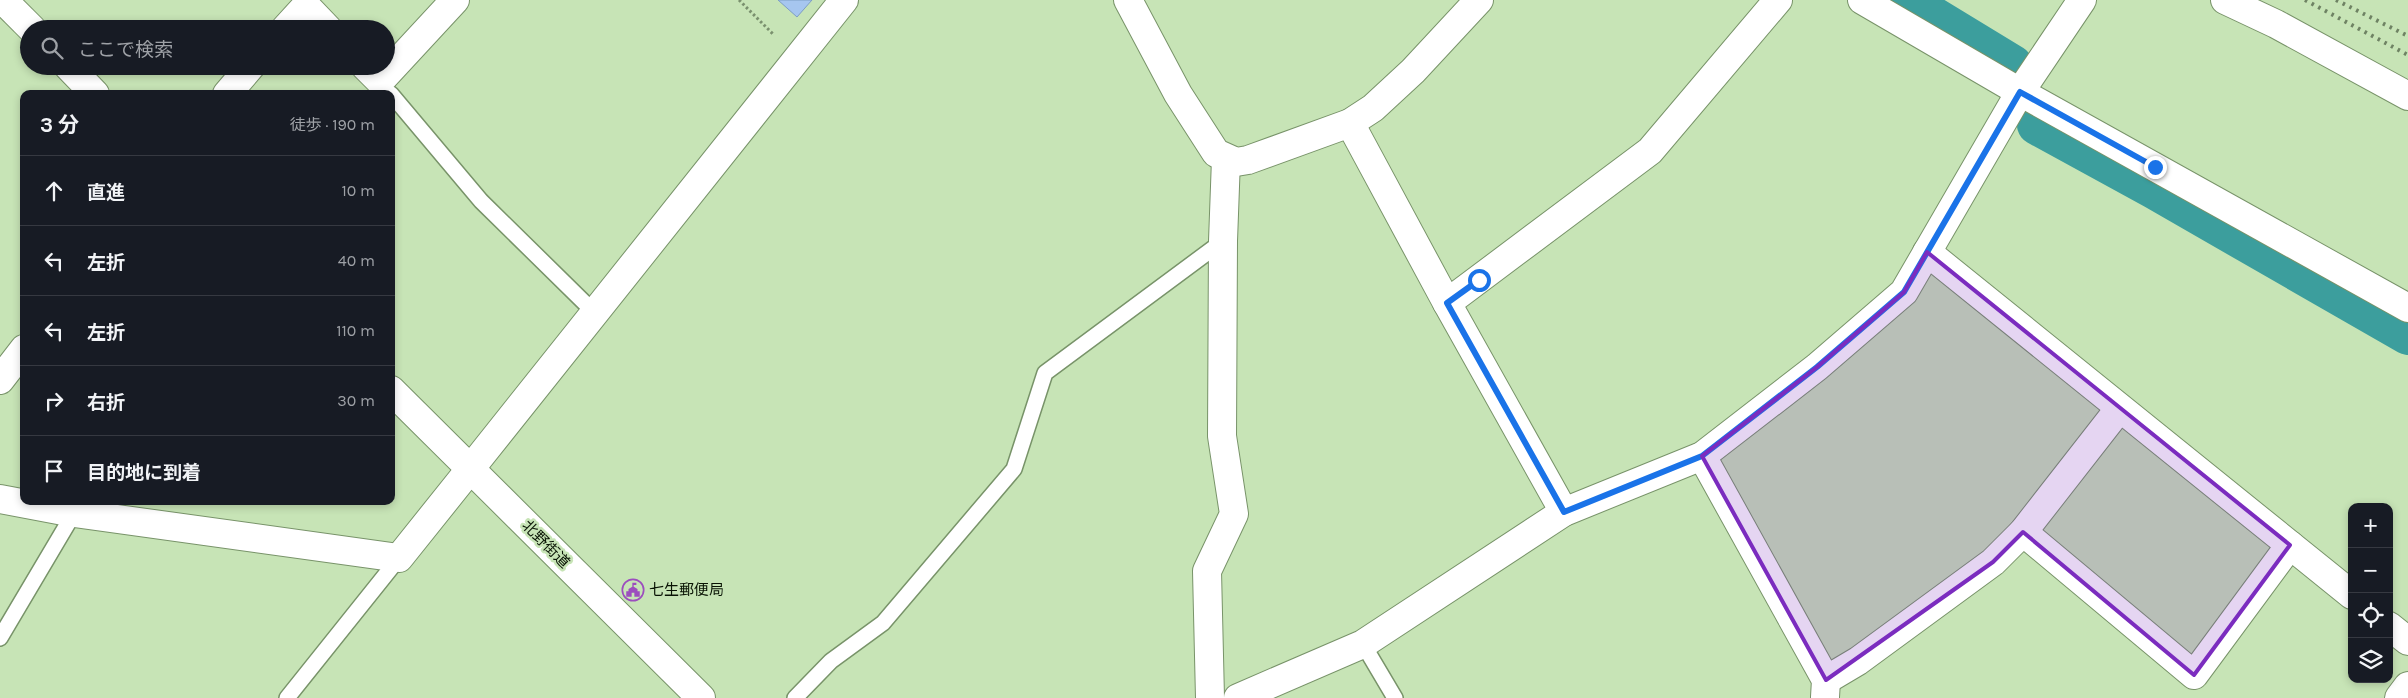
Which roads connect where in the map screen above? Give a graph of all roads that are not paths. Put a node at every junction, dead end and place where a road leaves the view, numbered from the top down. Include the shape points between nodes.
1 (4, 0) edge
2 (455, 0) edge
3 (844, 0) edge
4 (1128, 0) edge
5 (1479, 0) edge
6 (1778, 0) edge
7 (1862, 0) edge
8 (2082, 0) edge
9 (2225, 0) edge
10 (303, 3) edge
11 (23, 20) edge
12 (291, 20) edge
13 (319, 20) edge
14 (395, 69) edge
15 (77, 75) edge
16 (244, 75) edge
17 (91, 90) edge
18 (231, 90) edge
19 (2020, 92) junction
20 (2408, 96) edge
21 (395, 99) edge
22 (1350, 123) junction
23 (1226, 159) junction
24 (1223, 241) junction
25 (1928, 252) junction
26 (1447, 303) junction
27 (2408, 308) edge
28 (596, 314) junction
29 (20, 354) edge
30 (0, 380) edge
31 (395, 394) edge
32 (2119, 409) junction
33 (1702, 456) junction
34 (471, 468) junction
35 (0, 499) edge
36 (20, 503) edge
37 (32, 505) edge
38 (1564, 512) junction
39 (74, 513) junction
40 (2023, 532) junction
41 (2290, 545) junction
42 (399, 558) junction
43 (2350, 593) edge
44 (2393, 629) edge
45 (0, 638) edge
46 (2408, 641) edge
47 (1363, 644) junction
48 (2408, 686) edge
49 (1826, 689) edge
50 (287, 698) edge
51 (701, 698) edge
52 (795, 698) edge
53 (1210, 698) edge
54 (1238, 698) edge
55 (1395, 698) edge
56 (2399, 698) edge

1 - 11 street
2 - 14 street
3 - 28 street
4 - 23 street via 1178,94 1216,153
5 - 22 street via 1413,71 1374,108
6 - 26 street via 1650,151
7 - 19 street
8 - 19 street
9 - 20 street
10 - 12 street
10 - 13 street
15 - 17 street
16 - 18 street
19 - 25 street
19 - 27 street
21 - 28 lane via 481,201
22 - 23 street via 1248,160 1236,162
22 - 26 street
23 - 24 street
24 - 52 lane via 1045,373 1014,470 883,623 831,661
24 - 53 street via 1222,436 1234,514 1208,571
25 - 32 street
25 - 33 street via 1904,292 1817,367
26 - 38 street
28 - 34 street
29 - 30 street
31 - 34 street, 北野街道
32 - 40 street
32 - 41 street
33 - 38 street
33 - 49 street
34 - 42 street
34 - 51 street, 北野街道
35 - 36 street
37 - 39 street
38 - 47 street
39 - 42 street
39 - 45 lane
40 - 41 street via 2194,675
40 - 49 street via 1993,562 1858,661
41 - 43 street
42 - 50 lane
44 - 46 street
47 - 54 street
47 - 55 lane
48 - 56 street

